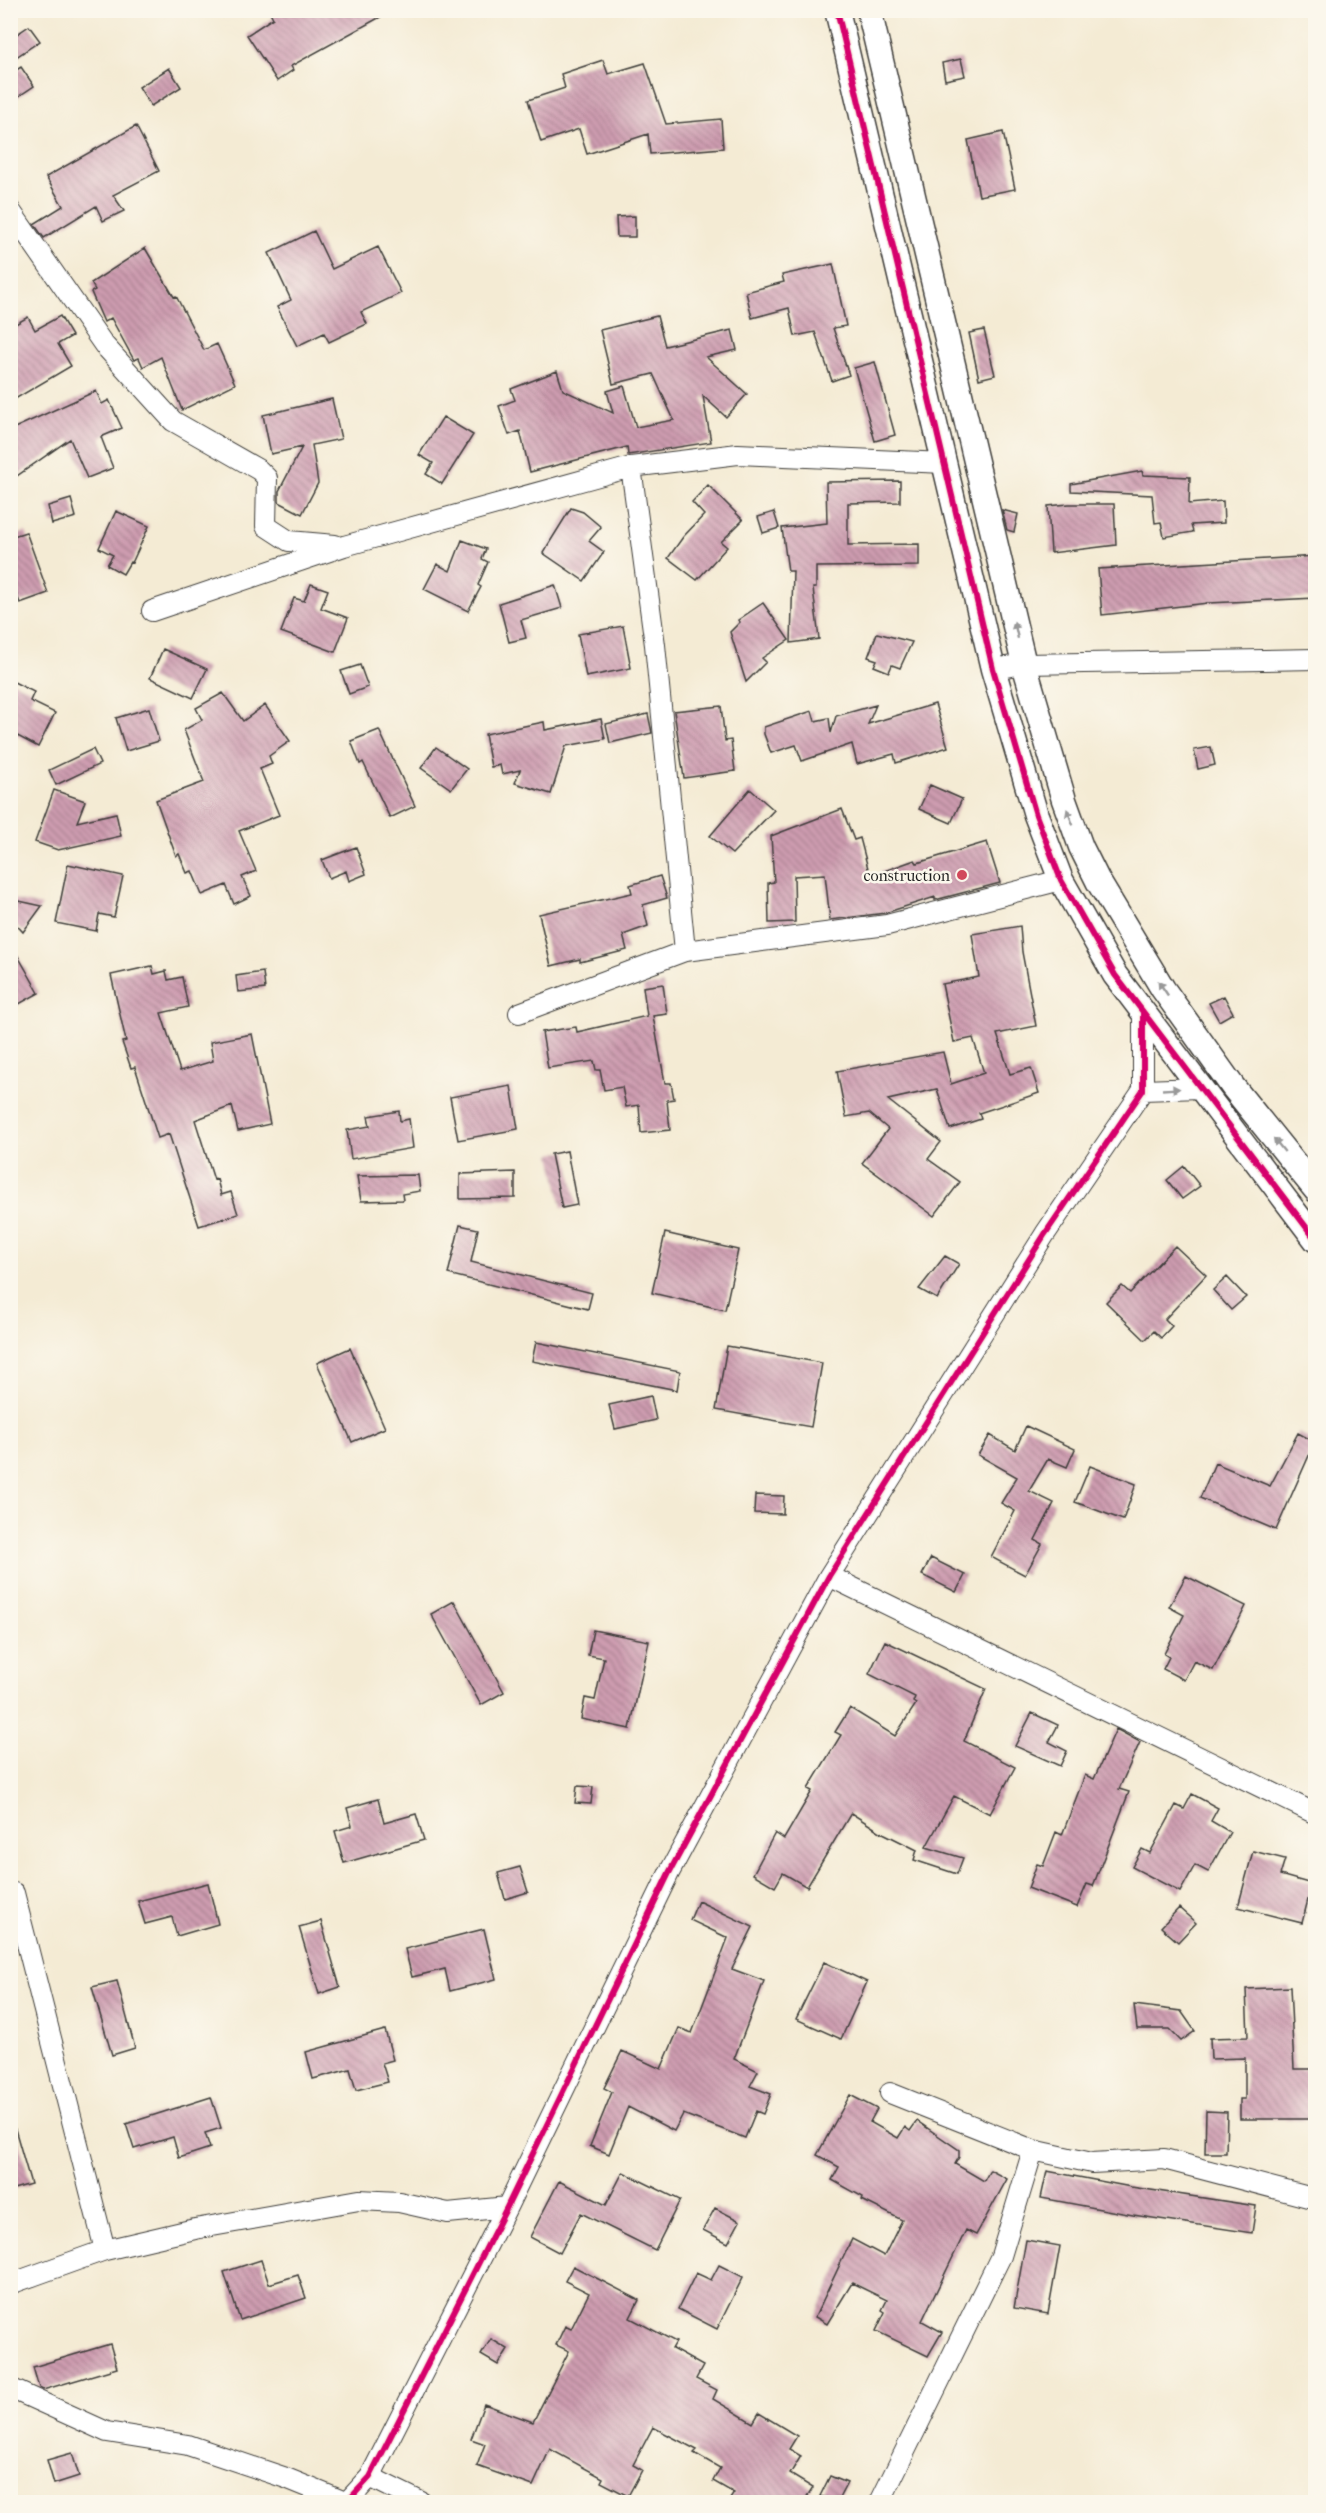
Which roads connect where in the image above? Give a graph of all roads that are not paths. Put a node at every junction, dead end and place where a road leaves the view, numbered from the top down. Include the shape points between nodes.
1 (837, 10) edge
2 (869, 10) edge
3 (10, 210) edge
4 (945, 463) junction
5 (631, 467) junction
6 (344, 546) junction
7 (152, 611) dead end
8 (1316, 659) edge
9 (1024, 664) junction
10 (993, 669) junction
11 (1061, 880) junction
12 (685, 951) junction
13 (1143, 1012) junction
14 (519, 1013) dead end
15 (1200, 1088) junction
16 (1143, 1090) junction
17 (1316, 1190) edge
18 (1316, 1240) edge
19 (829, 1576) junction
20 (1316, 1814) edge
21 (10, 1894) edge
22 (890, 2093) dead end
23 (1033, 2150) junction
24 (1316, 2199) edge
25 (507, 2207) junction
26 (105, 2250) junction
27 (10, 2284) edge
28 (10, 2388) edge
29 (369, 2477) junction
30 (346, 2502) edge
31 (421, 2502) edge
32 (880, 2502) edge

1 - 4 street
9 -> 2 street
3 - 6 street via 104,345 173,421 267,478 266,526 289,541
4 - 5 street via 738,454
4 - 10 street
5 - 6 street
5 - 12 street via 655,645
6 - 7 street
8 - 9 street
9 - 10 street
17 -> 9 street via 1233,1087 1170,998 1098,881 1064,800
10 - 11 street via 1036,815
11 - 12 street via 887,925
11 - 13 street via 1089,933
12 - 14 street
13 - 15 street
13 - 16 street
16 -> 15 street
15 - 18 street
16 - 19 street via 1046,1234
19 - 20 street
19 - 25 street via 669,1873
21 - 26 street via 14,1893
22 - 23 street
23 - 24 street via 1092,2163 1164,2159
23 - 32 street via 1001,2256
25 - 26 street via 448,2213 399,2202 359,2199
25 - 29 street
26 - 27 street
28 - 30 street via 107,2432 188,2445
29 - 30 street
29 - 31 street

